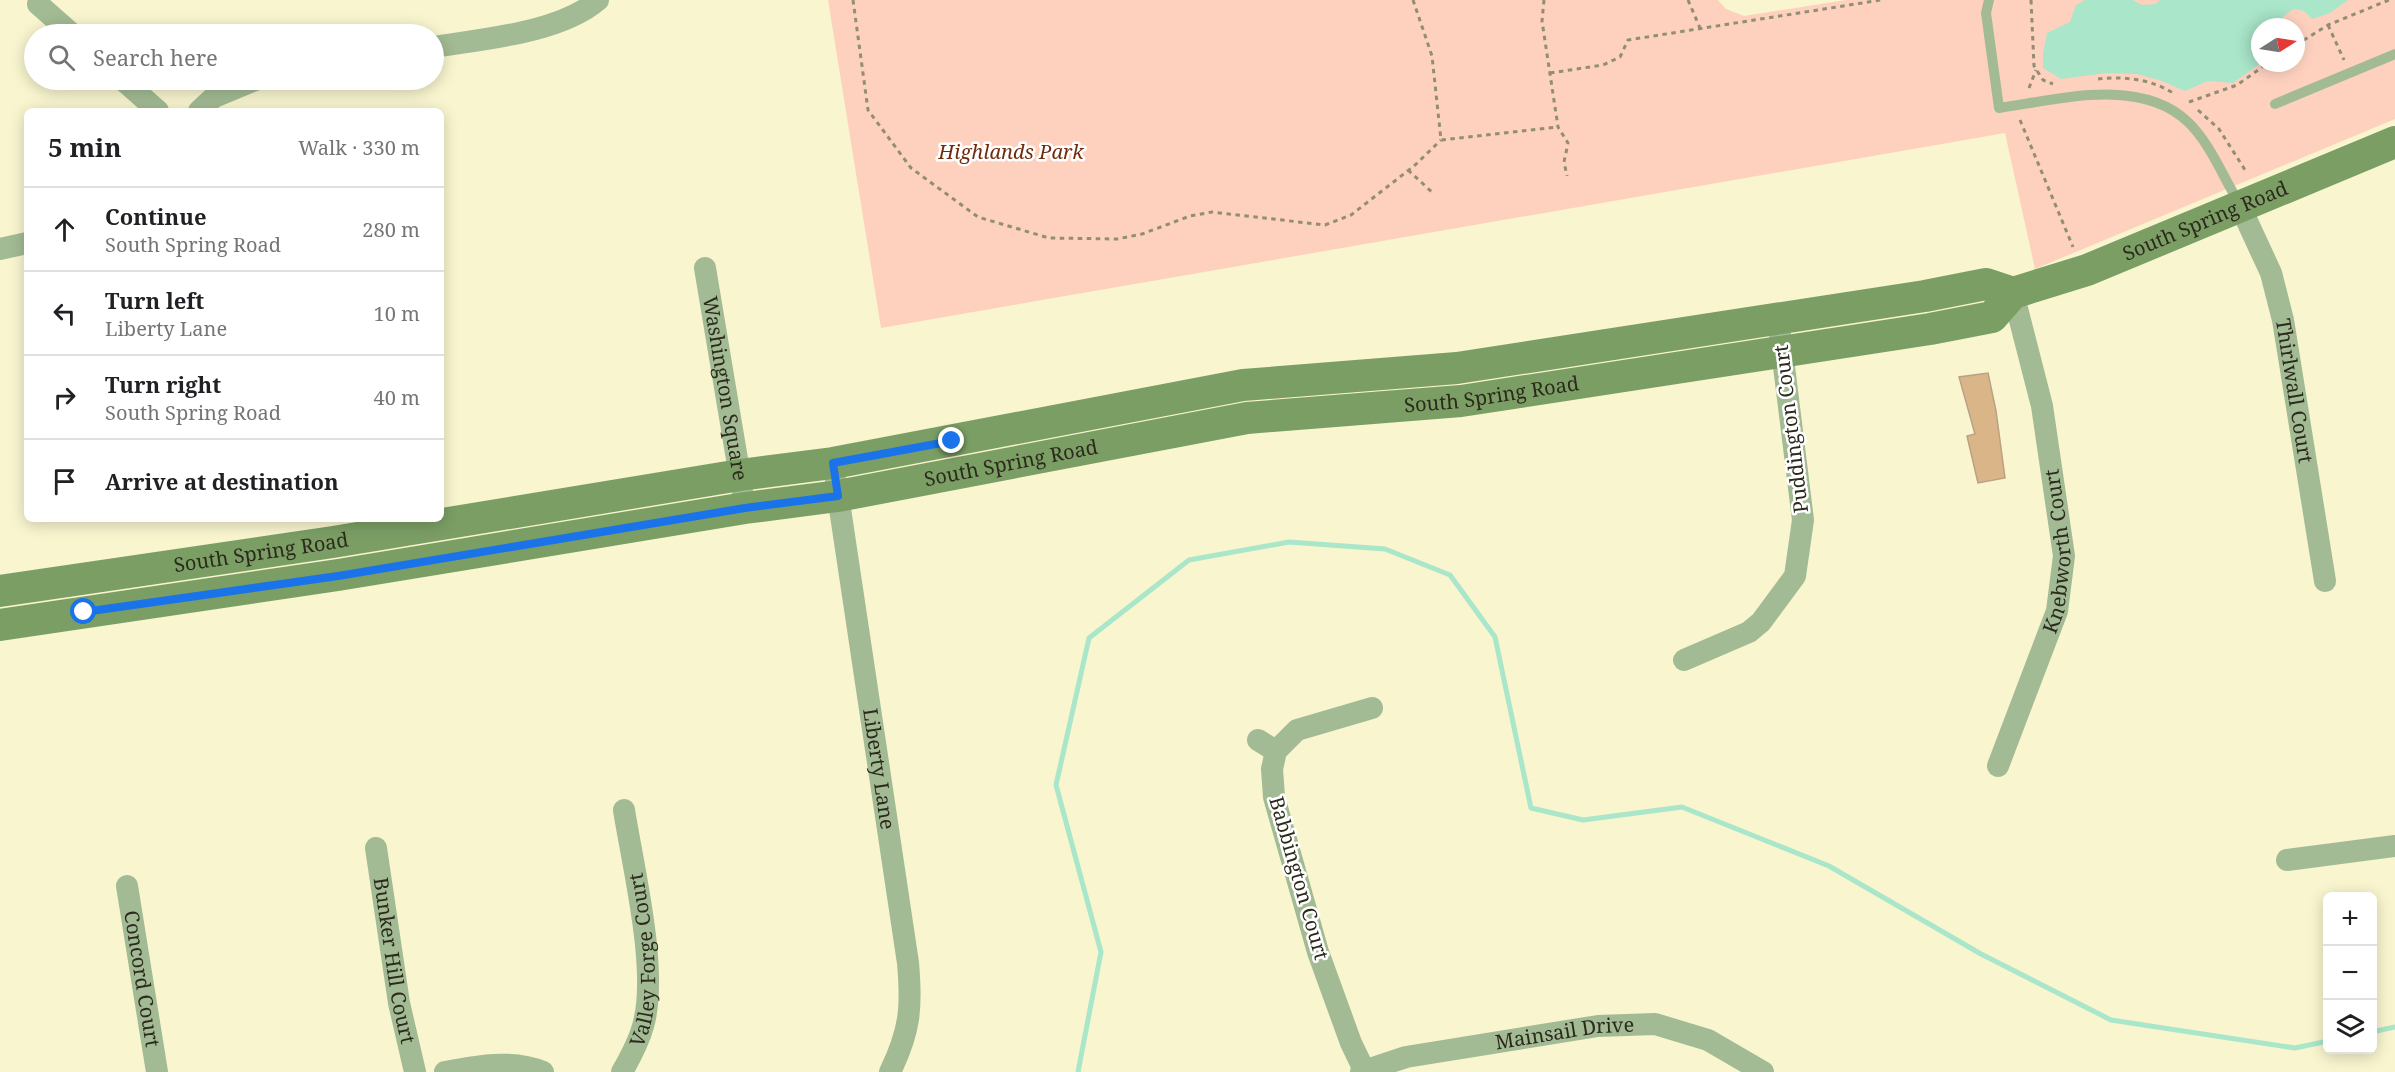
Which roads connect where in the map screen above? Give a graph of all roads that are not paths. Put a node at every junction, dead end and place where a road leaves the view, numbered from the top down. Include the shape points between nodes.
1 (598, 0) edge
2 (1989, 0) edge
3 (38, 4) dead end
4 (61, 24) edge
5 (444, 45) edge
6 (2395, 54) edge
7 (134, 90) edge
8 (231, 90) edge
9 (2275, 104) dead end
10 (155, 108) edge
11 (202, 108) edge
12 (2395, 142) edge
13 (2240, 206) junction
14 (24, 244) edge
15 (0, 249) edge
16 (705, 268) dead end
17 (2013, 293) junction
18 (1778, 318) junction
19 (1783, 351) junction
20 (833, 463) junction
21 (740, 475) junction
22 (838, 496) junction
23 (745, 508) junction
24 (475, 519) junction
25 (481, 552) junction
26 (2325, 581) dead end
27 (0, 591) edge
28 (0, 625) edge
29 (1684, 660) dead end
30 (1372, 708) dead end
31 (1998, 766) dead end
32 (624, 810) dead end
33 (2395, 846) edge
34 (376, 848) dead end
35 (2287, 860) dead end
36 (127, 886) dead end
37 (1363, 1071) edge
38 (157, 1072) edge
39 (415, 1072) edge
40 (445, 1072) edge
41 (543, 1072) edge
42 (622, 1072) edge
43 (890, 1072) edge
44 (1763, 1072) edge

1 - 5 street via 553,24
2 - 13 lane via 1986,13 1999,108 2086,96 2131,95 2150,99 2189,123
3 - 4 street
6 - 9 lane
7 - 10 street
8 - 11 street via 214,97
12 - 13 main road, South Spring Road
13 - 17 main road, South Spring Road via 2087,270
13 - 26 street, Thirlwall Court via 2271,273 2283,320
14 - 15 street
16 - 21 street, Washington Square
17 - 18 main road, South Spring Road via 1986,284
17 - 19 main road, South Spring Road via 1992,317
17 - 31 street, Knebworth Court via 2042,406 2064,556 2057,611
18 - 19 street, Puddington Court
18 - 20 main road, South Spring Road via 1457,368 1243,385
19 - 22 main road, South Spring Road via 1461,401 1247,418
19 - 29 street, Puddington Court via 1803,520 1795,576 1749,632
20 - 21 main road, South Spring Road
20 - 22 street, Liberty Lane
21 - 23 street, Washington Square
21 - 24 main road, South Spring Road
22 - 23 main road, South Spring Road
22 - 43 street, Liberty Lane via 908,963 909,1015 904,1044
23 - 25 main road, South Spring Road
24 - 25 main road
24 - 27 main road, South Spring Road
25 - 28 main road, South Spring Road
30 - 37 street, Babbington Court via 1297,730 1267,745 1274,797 1318,952
32 - 42 street, Valley Forge Court via 645,939 648,992 644,1026
33 - 35 street
34 - 39 street, Bunker Hill Court via 399,1003
36 - 38 street, Concord Court
37 - 44 street, Mainsail Drive via 1406,1057 1598,1026 1655,1024 1708,1040
40 - 41 street via 509,1064

